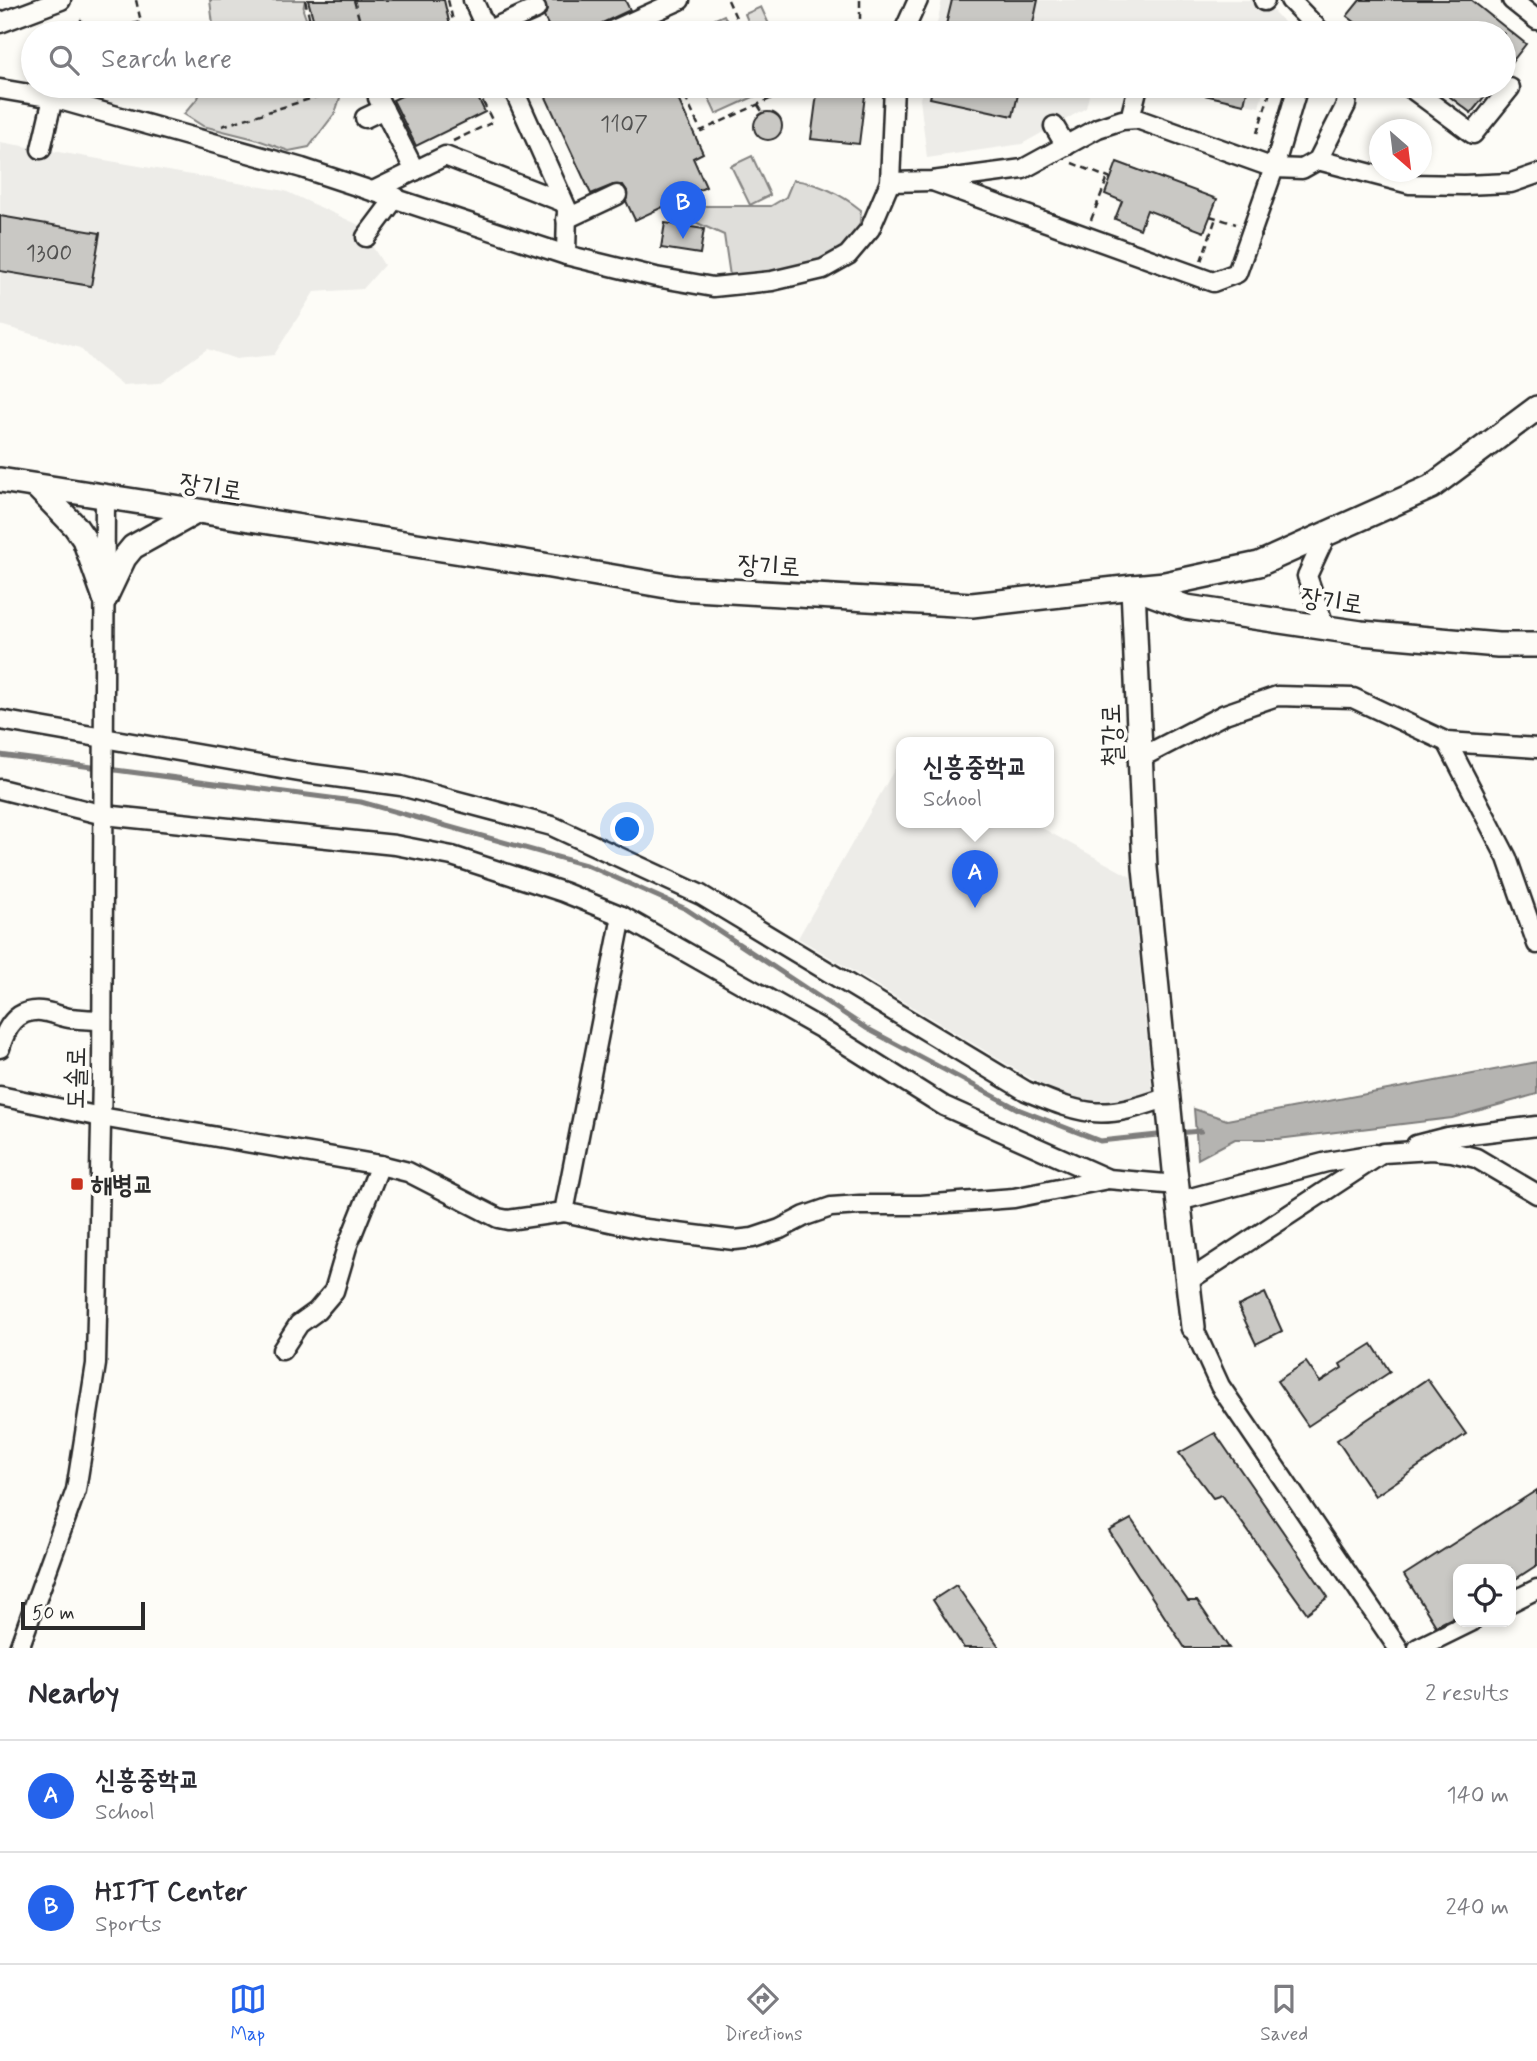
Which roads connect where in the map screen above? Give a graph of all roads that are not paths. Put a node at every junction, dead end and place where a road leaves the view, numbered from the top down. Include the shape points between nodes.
1 (473, 0) edge
2 (680, 0) edge
3 (918, 0) edge
4 (1290, 0) edge
5 (1512, 0) edge
6 (53, 3) edge
7 (536, 9) dead end
8 (1537, 20) edge
9 (481, 21) edge
10 (511, 21) edge
11 (634, 21) edge
12 (908, 21) edge
13 (1308, 21) edge
14 (0, 23) edge
15 (0, 89) edge
16 (21, 93) edge
17 (53, 98) joint
18 (517, 98) edge
19 (894, 98) edge
20 (1135, 98) edge
21 (1294, 98) edge
22 (1347, 98) edge
23 (1424, 98) edge
24 (1502, 98) edge
25 (365, 118) dead end
26 (1130, 120) junction
27 (1054, 126) dead end
28 (1066, 146) junction
29 (41, 149) dead end
30 (1318, 160) junction
31 (1274, 168) junction
32 (415, 171) junction
33 (1537, 174) edge
34 (932, 181) junction
35 (890, 182) junction
36 (375, 190) junction
37 (617, 195) dead end
38 (396, 197) junction
39 (565, 210) junction
40 (366, 237) dead end
41 (566, 255) junction
42 (1537, 408) edge
43 (0, 480) edge
44 (36, 486) junction
45 (105, 498) junction
46 (195, 512) junction
47 (1327, 533) junction
48 (1133, 587) junction
49 (105, 598) junction
50 (1325, 628) junction
51 (1537, 645) edge
52 (0, 720) edge
53 (1447, 742) junction
54 (105, 743) junction
55 (1537, 748) edge
56 (1140, 758) junction
57 (0, 789) edge
58 (104, 807) junction
59 (622, 916) junction
60 (1537, 944) edge
61 (102, 1020) junction
62 (0, 1048) edge
63 (0, 1096) edge
64 (1169, 1101) junction
65 (101, 1117) junction
66 (1537, 1126) edge
67 (1383, 1153) junction
68 (380, 1165) junction
69 (1108, 1179) junction
70 (1177, 1186) junction
71 (1537, 1194) edge
72 (564, 1212) junction
73 (1188, 1281) junction
74 (1193, 1327) joint
75 (282, 1350) dead end
76 (1537, 1588) edge
77 (1516, 1599) edge
78 (1461, 1627) edge
79 (19, 1648) edge
80 (1398, 1648) edge
81 (1418, 1648) edge

1 - 9 street
2 - 11 street
3 - 12 street
4 - 13 street
5 - 8 street
6 - 14 street
7 - 10 street
15 - 16 street
17 - 29 street
17 - 36 street
18 - 39 street
19 - 35 street
20 - 26 street
21 - 31 street
22 - 30 street
23 - 24 street via 1473,134
25 - 32 street via 381,104
26 - 28 street via 1098,128
26 - 31 street
27 - 28 street
28 - 34 street via 1023,169
30 - 31 street via 1302,169
30 - 33 street via 1410,184 1511,183
31 - 34 street via 1237,273 1213,282
32 - 36 street
32 - 39 street via 445,156
34 - 35 street
35 - 41 street via 870,229 848,256 823,269 772,281 713,286
36 - 38 street
37 - 39 street
38 - 40 street
38 - 41 street
39 - 41 street
42 - 47 main road via 1431,487
43 - 44 main road, 장기로
44 - 45 main road, 장기로
44 - 49 main road via 84,539
45 - 46 main road, 장기로
45 - 49 street, 도솔로
46 - 48 main road, 장기로 via 678,588 972,605
46 - 49 main road via 133,547
47 - 48 main road via 1259,564
47 - 50 street via 1307,576
48 - 50 main road, 장기로 via 1186,607
48 - 56 main road, 철강로
49 - 54 street, 도솔로
50 - 51 main road, 장기로
52 - 54 street
53 - 55 street
53 - 56 street via 1353,698 1277,696 1225,714
53 - 60 street via 1507,858
54 - 58 street, 도솔로
54 - 64 street via 401,786 552,826 701,895 1026,1091 1084,1113 1104,1114
56 - 64 main road, 철강로 via 1145,868
57 - 58 street
58 - 59 street via 452,856
58 - 61 street, 도솔로
59 - 69 street via 820,1028 944,1106
59 - 72 street
61 - 62 street via 30,1012 7,1027
61 - 65 street, 도솔로
63 - 65 street
64 - 70 main road, 철강로
65 - 68 street
65 - 79 street, 도솔로 via 94,1376 76,1490
66 - 67 street via 1447,1137
67 - 70 street
67 - 71 street via 1432,1150 1476,1158
67 - 73 street
68 - 72 street via 408,1172 498,1218
68 - 75 street via 334,1291 299,1324
69 - 70 street
69 - 72 street via 1014,1198 831,1207 753,1238 734,1240 638,1228
70 - 73 main road, 철강로
73 - 74 main road, 철강로
74 - 80 street via 1220,1386
76 - 77 street
78 - 81 street

